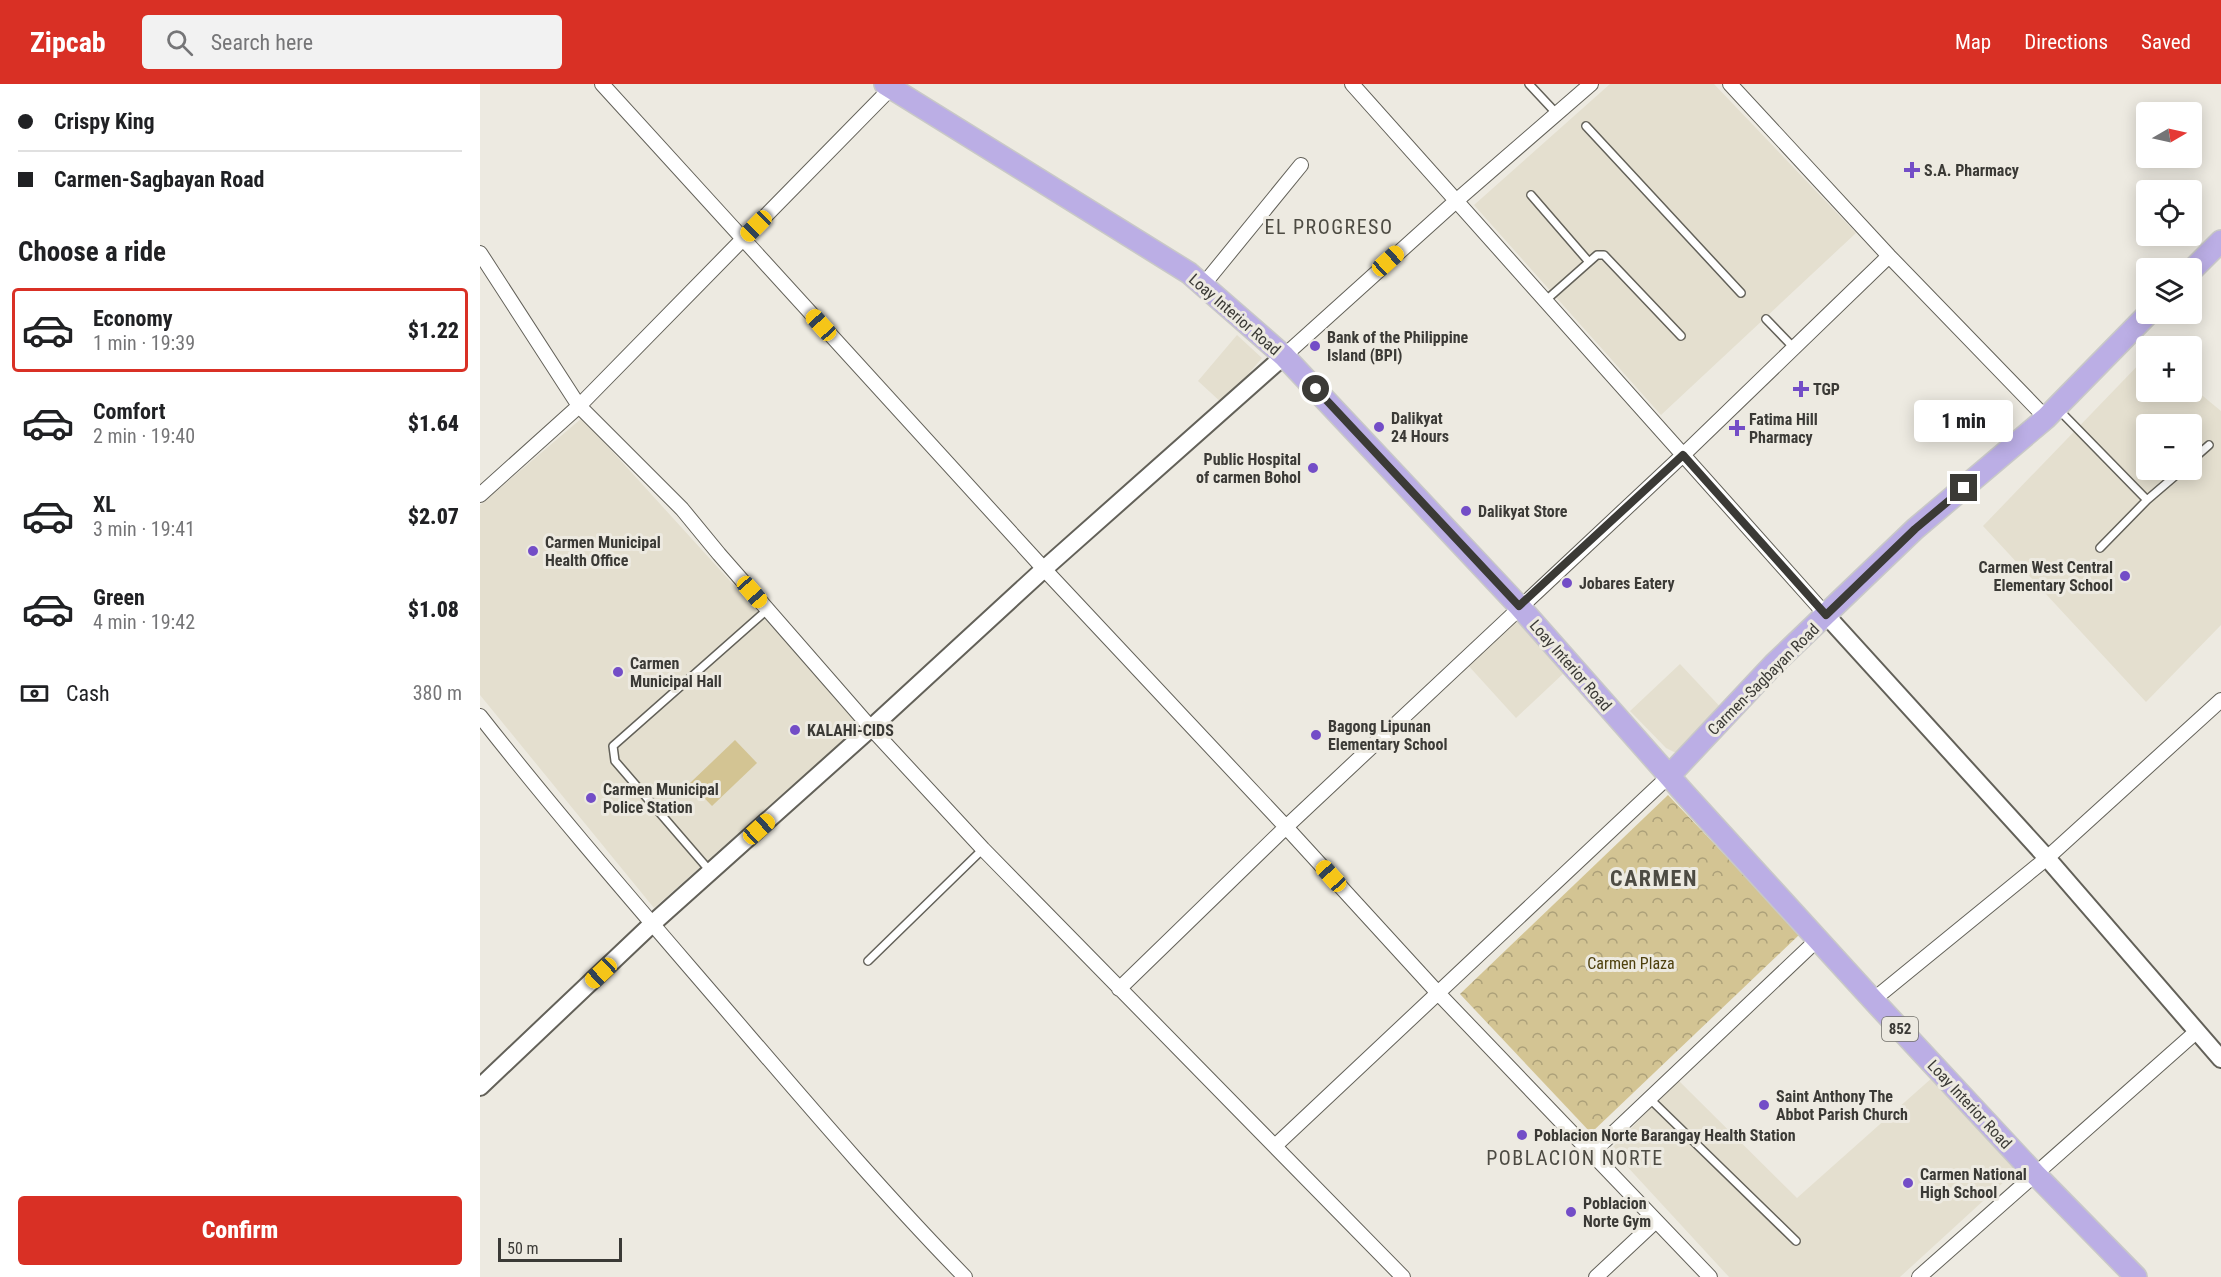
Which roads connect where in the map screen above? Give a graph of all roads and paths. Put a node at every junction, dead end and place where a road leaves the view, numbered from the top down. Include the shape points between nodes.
1 (602, 84) edge
2 (1352, 84) edge
3 (1529, 84) edge
4 (1591, 84) edge
5 (1730, 84) edge
6 (890, 85) edge
7 (1557, 114) junction
8 (1586, 126) dead end
9 (1301, 165) dead end
10 (1531, 195) dead end
11 (1456, 201) junction
12 (743, 238) junction
13 (2221, 241) edge
14 (480, 253) edge
15 (1889, 256) junction
16 (2202, 260) edge
17 (1589, 262) junction
18 (1204, 284) junction
19 (1741, 293) dead end
20 (1545, 301) junction
21 (1766, 319) dead end
22 (2138, 324) edge
23 (1681, 336) dead end
24 (1794, 348) junction
25 (1284, 356) junction
26 (579, 406) junction
27 (2051, 412) junction
28 (2209, 445) dead end
29 (2202, 451) edge
30 (1683, 455) junction
31 (2170, 480) edge
32 (480, 495) edge
33 (2148, 500) junction
34 (2100, 548) dead end
35 (1044, 569) junction
36 (1519, 606) junction
37 (768, 610) junction
38 (1826, 615) junction
39 (2221, 700) edge
40 (480, 716) edge
41 (871, 728) junction
42 (1670, 776) junction
43 (1286, 827) junction
44 (983, 849) junction
45 (2047, 858) junction
46 (710, 872) junction
47 (652, 924) junction
48 (1817, 940) junction
49 (868, 961) dead end
50 (1119, 989) junction
51 (1437, 992) junction
52 (1873, 1000) junction
53 (2196, 1032) junction
54 (2221, 1059) edge
55 (480, 1087) edge
56 (1649, 1098) junction
57 (1275, 1146) junction
58 (1592, 1153) junction
59 (2034, 1173) junction
60 (1656, 1221) junction
61 (1796, 1241) dead end
62 (965, 1277) edge
63 (1403, 1277) edge
64 (1596, 1277) edge
65 (1710, 1277) edge
66 (1919, 1277) edge
67 (2136, 1277) edge

1 - 12 street
2 - 11 street
3 - 7 lane
4 - 7 street
5 - 15 street
6 - 12 street
6 - 18 main road, Loay Interior Road / 852
7 - 11 street
8 - 19 lane
9 - 18 street
10 - 17 lane
11 - 20 street
11 - 25 street
12 - 26 street
12 - 35 street
13 - 16 main road
14 - 26 street
15 - 24 street
15 - 27 street
17 - 20 lane
17 - 23 lane via 1604,255
18 - 25 main road, Loay Interior Road / 852
20 - 30 street
21 - 24 lane
22 - 27 main road, Carmen-Sagbayan Road
24 - 30 street
25 - 35 street
25 - 36 main road, Loay Interior Road / 852
26 - 32 street
26 - 37 street via 682,509
27 - 33 lane
27 - 38 main road, Carmen-Sagbayan Road via 1915,529
28 - 29 lane
30 - 36 street
30 - 38 street
31 - 33 lane
33 - 34 lane
35 - 41 street
35 - 43 street
36 - 42 main road, Loay Interior Road / 852
36 - 43 street
37 - 41 street
37 - 46 lane via 613,746 615,761
38 - 42 main road, Carmen-Sagbayan Road via 1774,664
38 - 45 street
39 - 45 street
40 - 47 street
41 - 44 street
41 - 46 street
42 - 48 main road, Loay Interior Road / 852
42 - 51 street
43 - 50 street
43 - 51 street
44 - 49 lane
44 - 50 street
45 - 52 street
45 - 53 street
46 - 47 street
47 - 55 street
47 - 62 street via 874,1181
48 - 52 main road, Loay Interior Road / 852
48 - 56 street
50 - 57 street
51 - 57 street
51 - 58 street
52 - 59 main road, Loay Interior Road / 852
53 - 54 street
53 - 59 street
56 - 58 street
56 - 61 lane
57 - 63 street
58 - 60 street
59 - 66 street
59 - 67 main road, Loay Interior Road / 852
60 - 64 street
60 - 65 street

